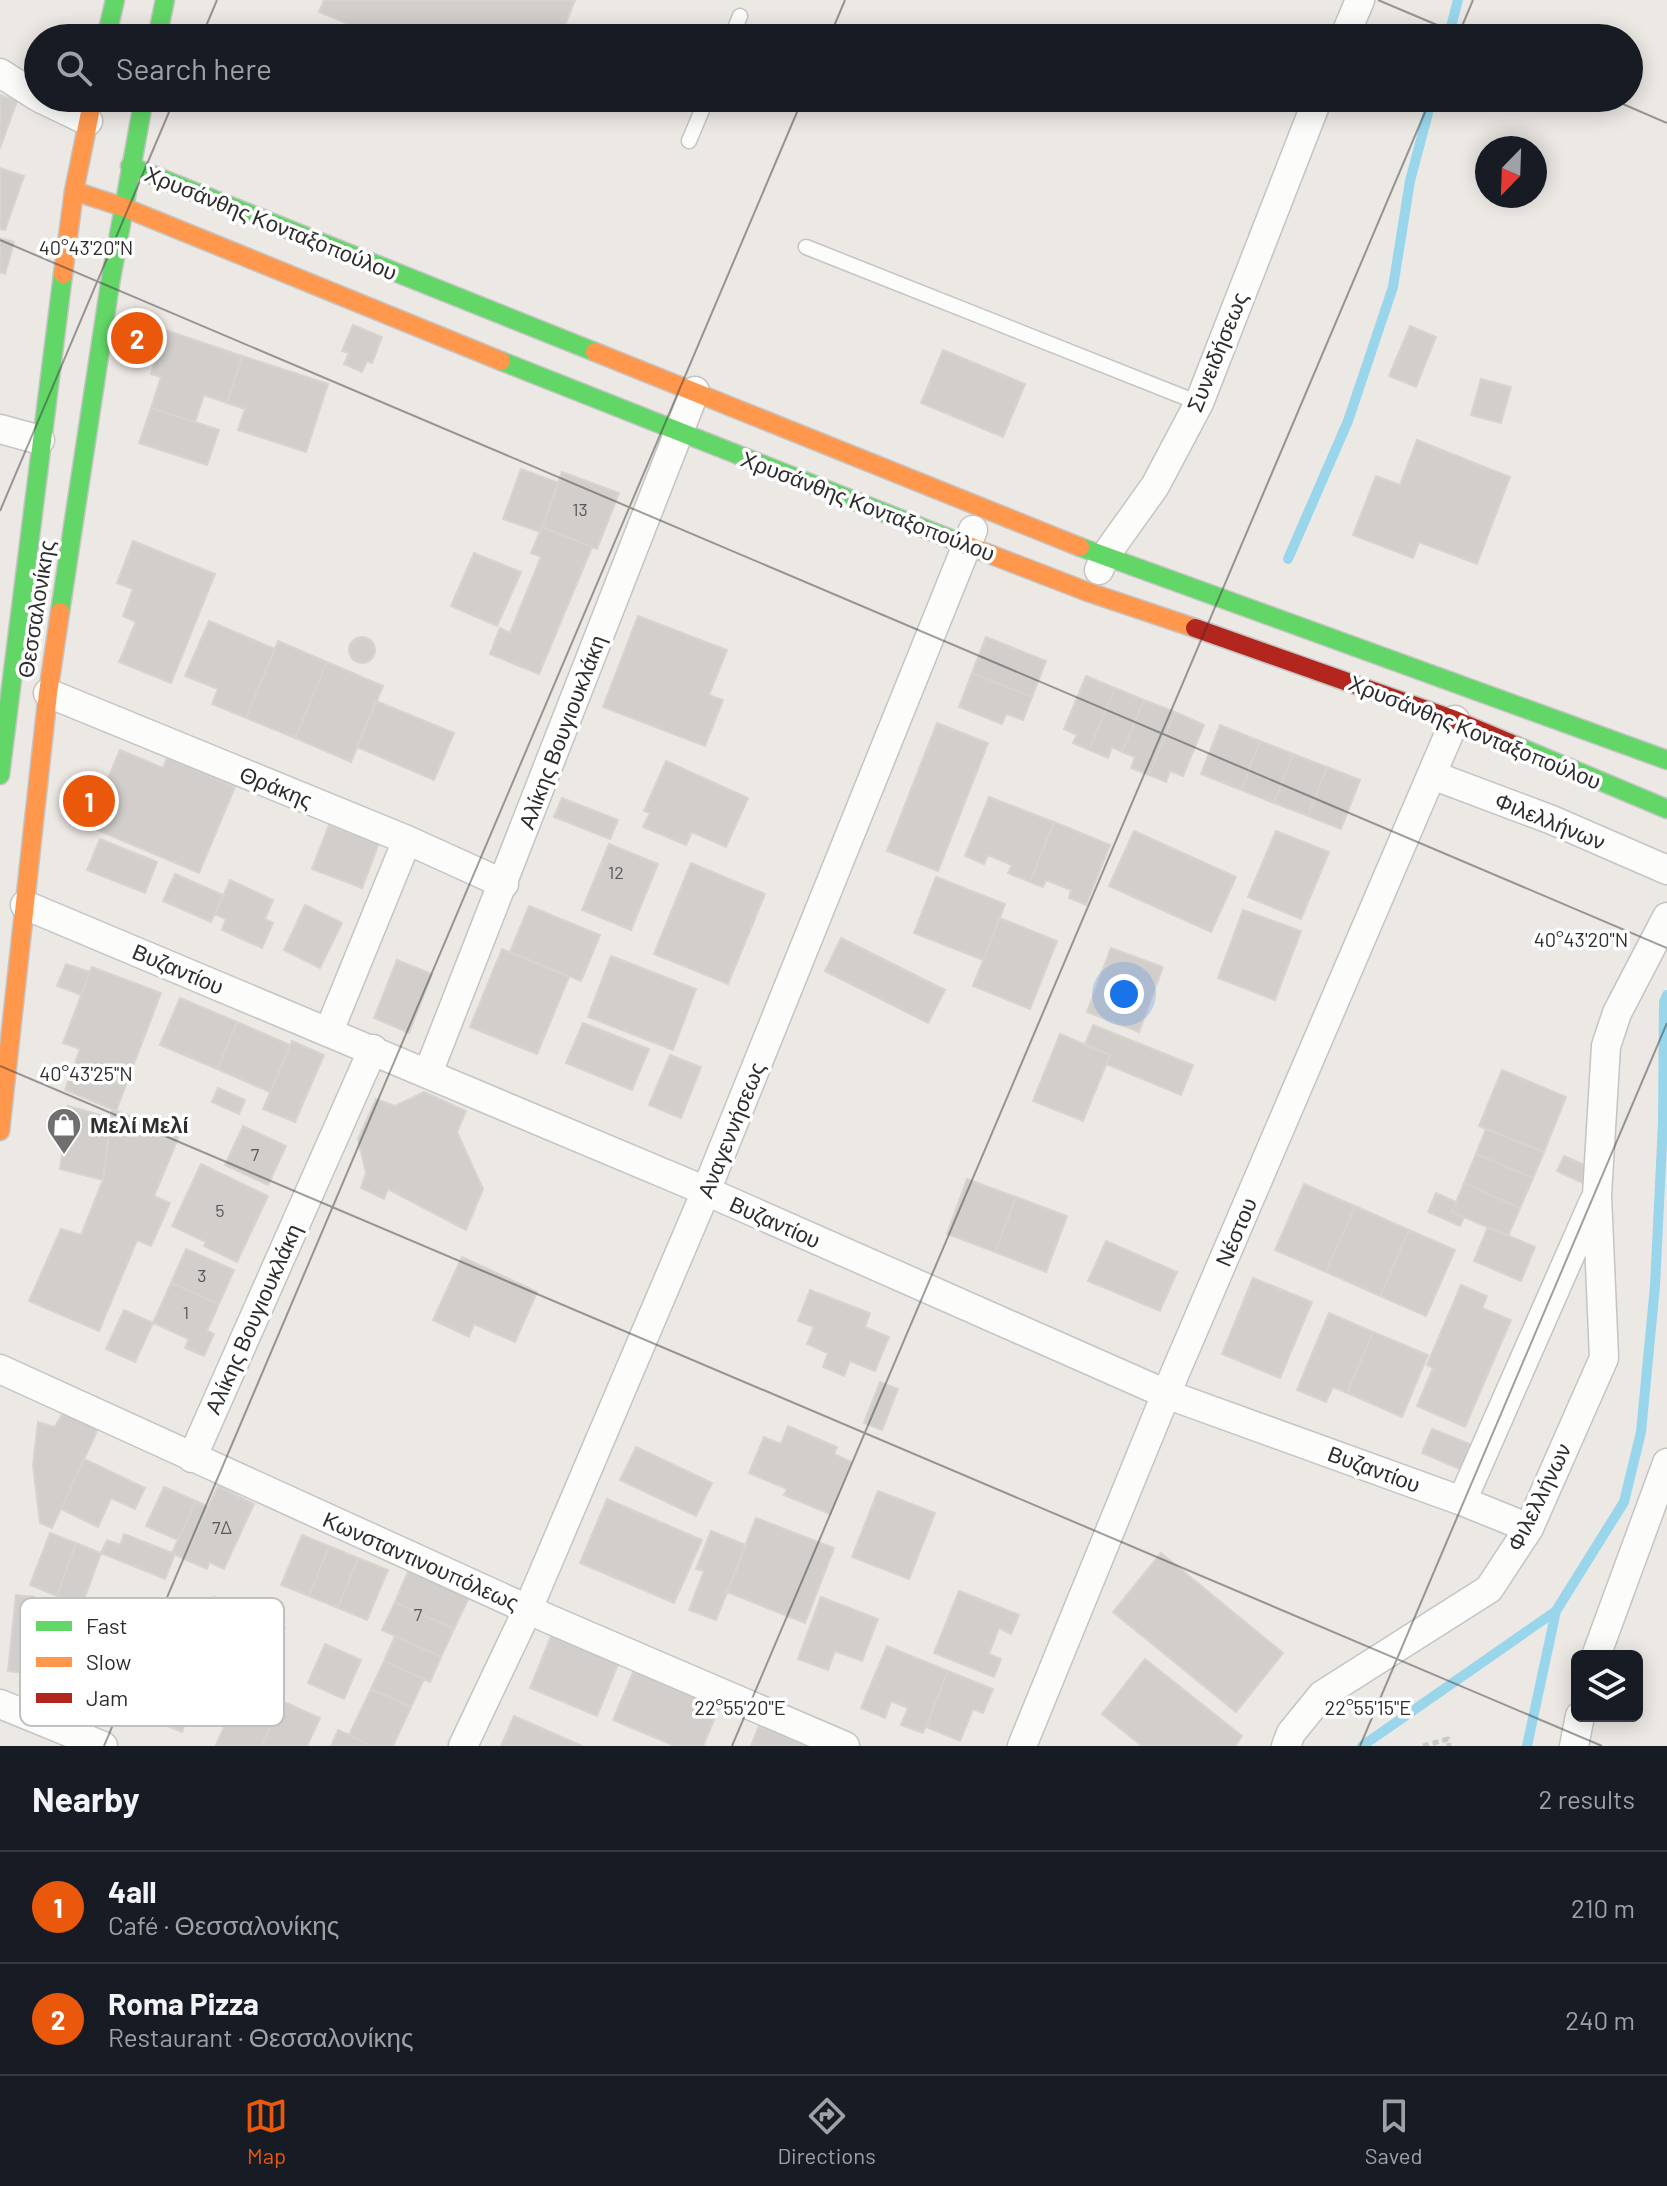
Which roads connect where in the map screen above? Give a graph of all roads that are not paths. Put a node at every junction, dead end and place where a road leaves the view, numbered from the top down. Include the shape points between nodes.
1 (115, 0) edge
2 (165, 0) edge
3 (1360, 0) edge
4 (740, 16) dead end
5 (109, 24) edge
6 (160, 24) edge
7 (737, 24) edge
8 (1350, 24) edge
9 (0, 73) edge
10 (24, 88) edge
11 (79, 112) edge
12 (701, 112) edge
13 (1313, 112) edge
14 (110, 123) edge
15 (689, 141) dead end
16 (130, 166) junction
17 (74, 191) junction
18 (123, 207) junction
19 (806, 247) dead end
20 (695, 391) junction
21 (1199, 403) junction
22 (0, 429) edge
23 (678, 433) junction
24 (40, 440) junction
25 (982, 508) junction
26 (967, 544) junction
27 (1105, 556) junction
28 (1088, 592) junction
29 (48, 693) junction
30 (1455, 720) junction
31 (1667, 760) edge
32 (0, 775) edge
33 (1432, 775) junction
34 (1667, 809) edge
35 (407, 840) junction
36 (1667, 870) edge
37 (504, 884) junction
38 (25, 905) junction
39 (1667, 917) edge
40 (329, 1031) junction
41 (373, 1049) junction
42 (428, 1073) junction
43 (0, 1131) edge
44 (706, 1191) junction
45 (1597, 1195) junction
46 (0, 1369) edge
47 (1166, 1394) junction
48 (192, 1458) junction
49 (1667, 1463) edge
50 (1462, 1501) junction
51 (1529, 1528) junction
52 (528, 1609) junction
53 (1598, 1650) edge
54 (0, 1704) edge
55 (20, 1712) edge
56 (1579, 1722) edge
57 (54, 1726) edge
58 (103, 1746) edge
59 (463, 1746) edge
60 (845, 1746) edge
61 (1022, 1746) edge
62 (1286, 1746) edge
63 (1574, 1746) edge

1 - 5 main road
2 - 6 main road
3 - 8 street
4 - 7 lane
9 - 10 street
11 - 14 street
12 - 15 lane
13 - 21 street, Συνειδήσεως
14 - 16 main road, Θεσσαλονίκης
14 - 17 main road, Θεσσαλονίκης
16 - 18 main road, Θεσσαλονίκης
16 - 20 main road, Χρυσάνθης Κονταξοπούλου
17 - 18 main road, Χρυσάνθης Κονταξοπούλου
17 - 24 main road, Θεσσαλονίκης
18 - 23 main road, Χρυσάνθης Κονταξοπούλου
18 - 29 main road, Θεσσαλονίκης
19 - 21 lane
20 - 23 street, Αλίκης Βουγιουκλάκη
20 - 25 main road, Χρυσάνθης Κονταξοπούλου
21 - 27 street, Συνειδήσεως via 1155,486
22 - 24 street
23 - 26 main road, Χρυσάνθης Κονταξοπούλου
23 - 37 street, Αλίκης Βουγιουκλάκη
24 - 32 main road, Θεσσαλονίκης
25 - 26 street, Αναγεννήσεως
25 - 27 main road, Χρυσάνθης Κονταξοπούλου
26 - 28 main road, Χρυσάνθης Κονταξοπούλου
26 - 44 street, Αναγεννήσεως
27 - 28 street, Συνειδήσεως
27 - 31 main road, Χρυσάνθης Κονταξοπούλου
28 - 30 main road, Χρυσάνθης Κονταξοπούλου
29 - 35 street, Θράκης
29 - 38 main road, Θεσσαλονίκης
30 - 33 street, Νέστου
30 - 34 main road, Χρυσάνθης Κονταξοπούλου
33 - 36 street, Φιλελλήνων
33 - 47 street, Νέστου
35 - 37 street, Θράκης
35 - 40 street
37 - 42 street, Αλίκης Βουγιουκλάκη
38 - 40 street, Βυζαντίου
38 - 43 main road, Θεσσαλονίκης
39 - 45 street, Φιλελλήνων via 1617,1013 1606,1046
40 - 41 street, Βυζαντίου
41 - 42 street, Βυζαντίου
41 - 48 street, Αλίκης Βουγιουκλάκη
42 - 44 street, Βυζαντίου
44 - 47 street, Βυζαντίου
44 - 52 street, Αναγεννήσεως
45 - 50 street, Φιλελλήνων
45 - 51 street, Φιλελλήνων via 1604,1358
46 - 48 street, Κωνσταντινουπόλεως
47 - 50 street, Βυζαντίου
47 - 61 street, Νέστου
48 - 52 street, Κωνσταντινουπόλεως
49 - 53 street
50 - 51 street, Βυζαντίου
51 - 62 street, Φιλελλήνων via 1489,1589 1322,1695
52 - 59 street, Αναγεννήσεως
52 - 60 street, Κωνσταντινουπόλεως
54 - 55 street
56 - 63 street
57 - 58 street

